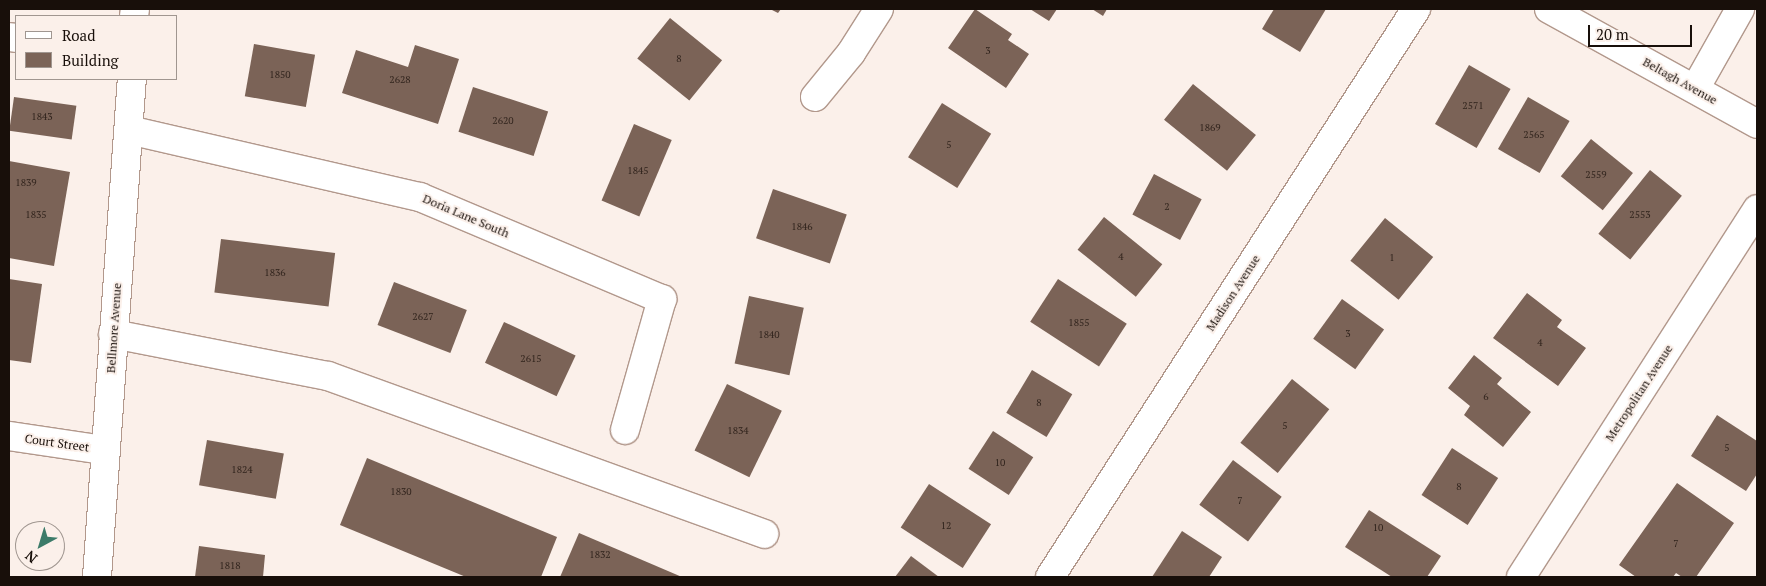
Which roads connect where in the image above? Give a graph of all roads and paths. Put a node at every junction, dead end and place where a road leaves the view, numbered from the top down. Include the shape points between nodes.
1 (879, 9) edge
2 (1416, 9) edge
3 (1549, 9) edge
4 (1740, 9) edge
5 (132, 80) edge
6 (1695, 89) junction
7 (815, 97) dead end
8 (1757, 124) edge
9 (129, 130) junction
10 (1757, 209) edge
11 (113, 334) junction
12 (625, 430) dead end
13 (9, 436) edge
14 (104, 450) junction
15 (764, 534) dead end
16 (97, 577) edge
17 (1050, 577) edge
18 (1521, 577) edge

1 - 7 street via 851,53
2 - 17 street, Madison Avenue
3 - 6 street, Beltagh Avenue
4 - 6 street
5 - 9 street, Bellmore Avenue
6 - 8 street, Beltagh Avenue
9 - 11 street, Bellmore Avenue
9 - 12 street, Doria Lane South via 420,197 662,299
10 - 18 street, Metropolitan Avenue
11 - 14 street, Bellmore Avenue
11 - 15 street via 328,376
13 - 14 street, Court Street
14 - 16 street, Bellmore Avenue

